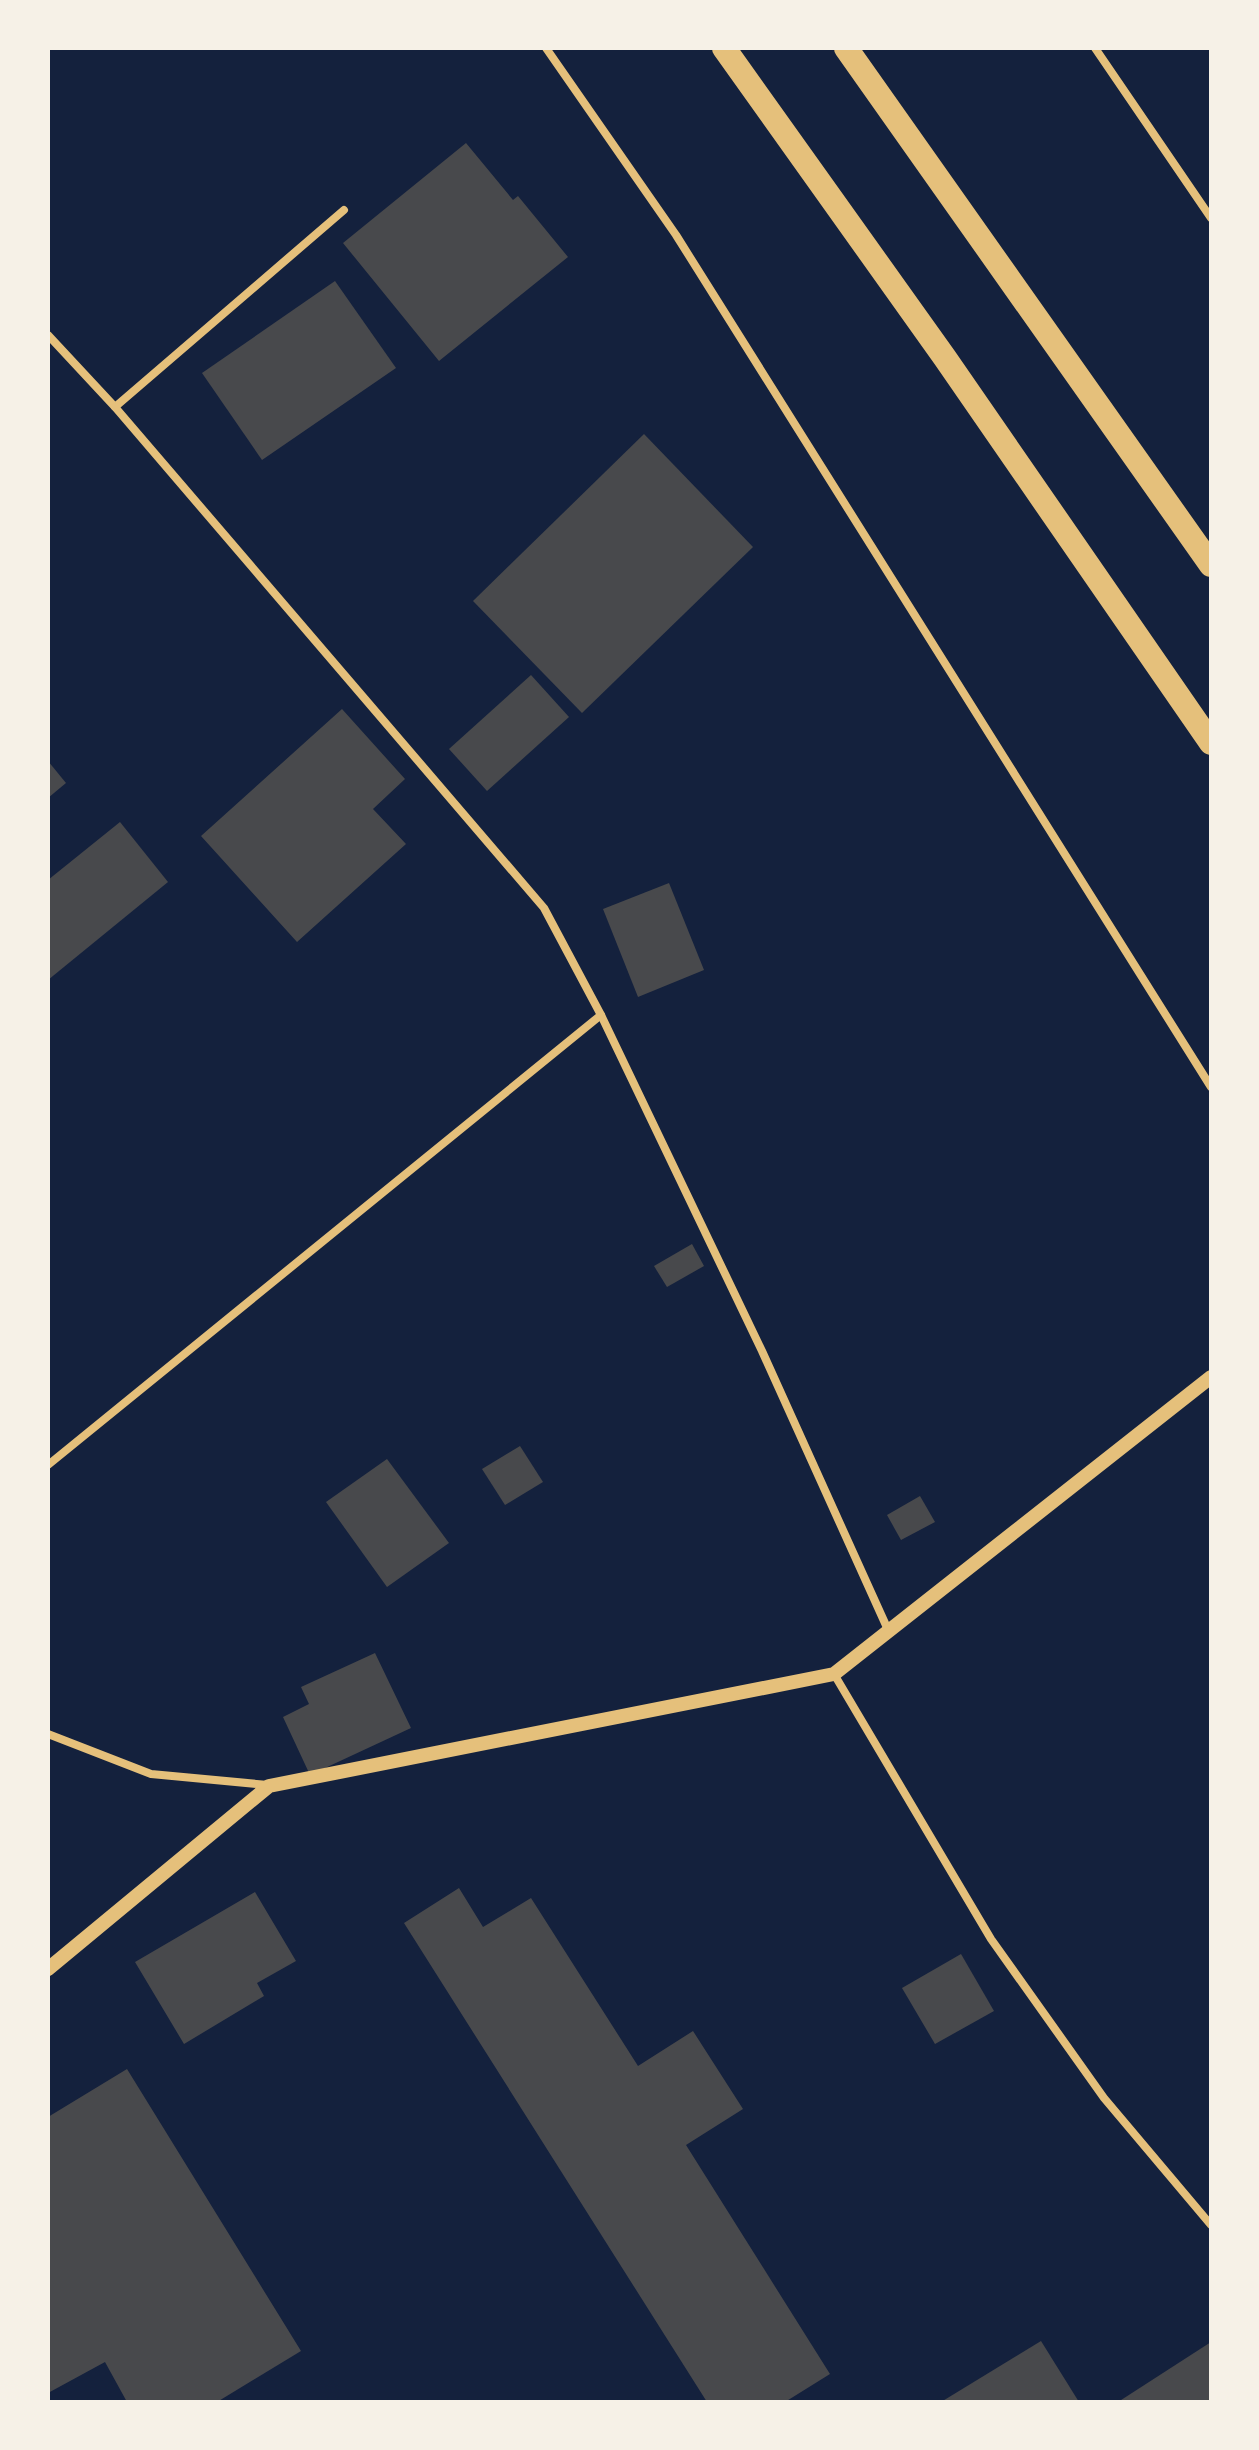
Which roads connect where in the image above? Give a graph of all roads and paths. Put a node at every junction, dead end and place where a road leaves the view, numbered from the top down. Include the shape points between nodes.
1 (546, 48) edge
2 (724, 48) edge
3 (846, 48) edge
4 (1095, 48) edge
5 (344, 210) dead end
6 (1211, 218) edge
7 (48, 335) edge
8 (115, 407) junction
9 (1211, 565) edge
10 (1211, 743) edge
11 (601, 1015) junction
12 (1211, 1087) edge
13 (1211, 1377) edge
14 (48, 1465) edge
15 (889, 1633) junction
16 (834, 1674) junction
17 (48, 1734) edge
18 (269, 1786) junction
19 (48, 1969) edge
20 (1211, 2225) edge

1 - 12 street via 676,235
2 - 10 highway
3 - 9 highway
4 - 6 street
5 - 8 street
7 - 8 street
8 - 11 street via 544,908
11 - 14 street
11 - 15 street via 762,1351
13 - 15 street
15 - 16 street
16 - 18 street
16 - 20 street via 991,1939 1104,2098
17 - 18 street via 151,1774
18 - 19 street

